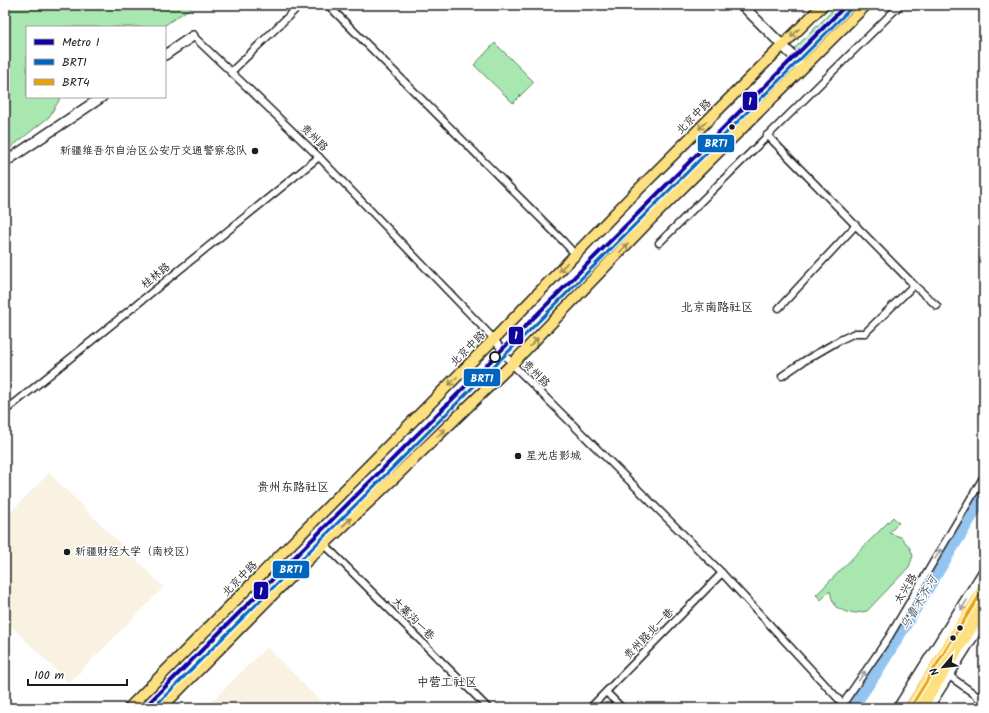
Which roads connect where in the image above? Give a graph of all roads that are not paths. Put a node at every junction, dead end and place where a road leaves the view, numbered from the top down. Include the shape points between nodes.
1 (300, 5) edge
2 (328, 5) edge
3 (734, 5) edge
4 (742, 5) edge
5 (822, 5) edge
6 (866, 5) edge
7 (900, 5) edge
8 (193, 36) joint
9 (780, 47) junction
10 (166, 54) edge
11 (802, 70) junction
12 (231, 72) junction
13 (101, 98) edge
14 (767, 135) junction
15 (319, 158) junction
16 (5, 162) edge
17 (856, 226) junction
18 (659, 243) dead end
19 (575, 254) junction
20 (914, 285) junction
21 (937, 306) dead end
22 (779, 308) dead end
23 (494, 339) junction
24 (512, 364) junction
25 (782, 376) dead end
26 (5, 411) edge
27 (984, 476) edge
28 (324, 544) junction
29 (984, 572) edge
30 (722, 573) junction
31 (984, 588) edge
32 (984, 607) edge
33 (984, 619) edge
34 (948, 676) junction
35 (984, 691) edge
36 (606, 692) junction
37 (982, 701) edge
38 (844, 706) edge
39 (129, 708) edge
40 (161, 708) edge
41 (488, 708) edge
42 (590, 708) edge
43 (622, 708) edge
44 (898, 708) edge
45 (910, 708) edge
46 (921, 708) edge
47 (928, 708) edge

1 - 12 street
2 - 19 street
3 - 9 street
4 - 9 street
5 -> 9 main road, 北京中路
6 - 11 main road
7 - 14 street
8 - 10 street
8 - 12 street, 贵州路
9 - 11 street via 798,61
9 -> 19 main road, 北京中路
24 -> 11 main road via 650,221
12 - 15 street, 贵州路
13 - 16 street
14 - 17 street
14 - 18 street
15 - 23 street, 贵州路
15 - 26 street, 桂林路
17 - 20 street
17 - 22 street
19 -> 23 main road, 北京中路
20 - 21 street
20 - 25 street via 865,334 855,333 840,340
23 - 24 street, 贵州路
23 -> 39 main road, 北京中路
28 -> 24 main road
24 - 30 street, 贵州路
38 -> 27 street, 太兴路 via 889,637
28 - 40 main road
28 - 41 street, 大寨沟一巷
29 -> 44 street
30 - 36 street, 贵州路北一巷
30 - 38 street, 贵州路
31 - 45 highway
32 - 46 highway
33 - 34 street
34 - 37 street
34 - 47 street
35 - 37 street
36 - 42 street, 贵州路北一巷
36 - 43 street

